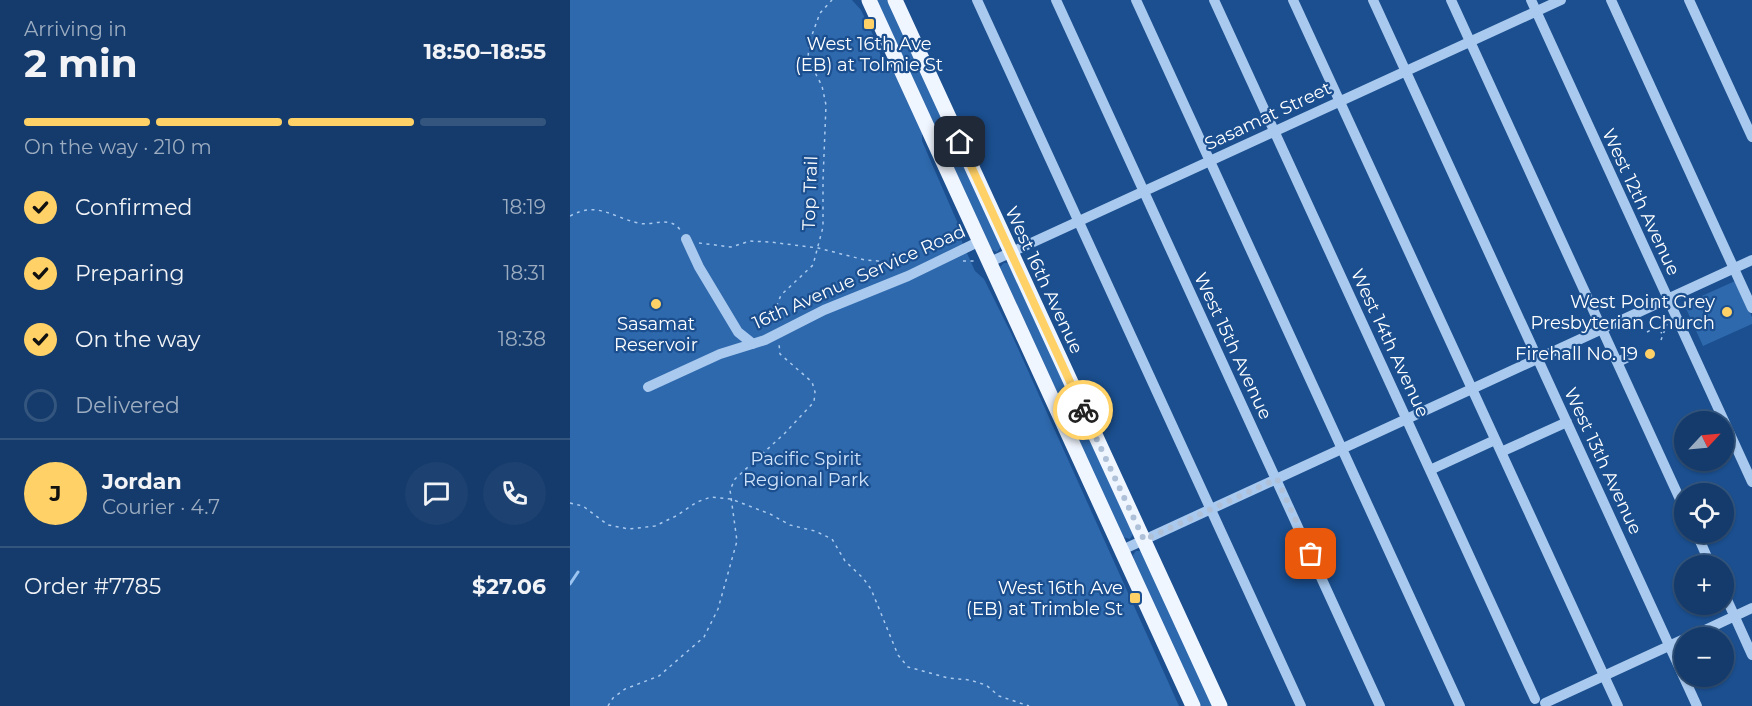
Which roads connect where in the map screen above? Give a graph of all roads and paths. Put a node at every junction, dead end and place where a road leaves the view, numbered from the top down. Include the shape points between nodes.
1 (832, 0) edge
2 (869, 0) edge
3 (896, 0) edge
4 (977, 0) edge
5 (1056, 0) edge
6 (1136, 0) edge
7 (1215, 0) edge
8 (1293, 0) edge
9 (1373, 0) edge
10 (1451, 0) edge
11 (1531, 0) edge
12 (1561, 0) edge
13 (1611, 0) edge
14 (1689, 0) edge
15 (1536, 11) junction
16 (1470, 42) junction
17 (1405, 71) junction
18 (1340, 102) junction
19 (1275, 131) junction
20 (1752, 137) edge
21 (1210, 161) junction
22 (1144, 192) junction
23 (570, 216) edge
24 (1078, 222) junction
25 (686, 240) junction
26 (980, 241) junction
27 (819, 248) junction
28 (1010, 253) junction
29 (1752, 260) edge
30 (990, 262) junction
31 (1734, 268) junction
32 (908, 276) junction
33 (1667, 299) junction
34 (1752, 308) edge
35 (1706, 316) dead end
36 (1692, 322) dead end
37 (1667, 324) dead end
38 (1603, 328) junction
39 (1647, 332) dead end
40 (778, 333) junction
41 (1663, 333) junction
42 (1661, 340) dead end
43 (753, 344) junction
44 (1630, 356) dead end
45 (1538, 359) junction
46 (1618, 362) junction
47 (648, 387) dead end
48 (1472, 389) junction
49 (1407, 419) junction
50 (1567, 423) junction
51 (1496, 440) junction
52 (1342, 449) junction
53 (1501, 452) junction
54 (1430, 470) junction
55 (1277, 479) junction
56 (1752, 483) edge
57 (1674, 486) edge
58 (731, 499) junction
59 (570, 503) edge
60 (1211, 509) junction
61 (1144, 540) junction
62 (1122, 550) junction
63 (1752, 608) edge
64 (1734, 616) junction
65 (1710, 627) edge
66 (1674, 644) edge
67 (1670, 646) junction
68 (1752, 655) edge
69 (1604, 676) junction
70 (1539, 703) edge
71 (608, 706) edge
72 (1029, 706) edge
73 (1193, 706) edge
74 (1220, 706) edge
75 (1301, 706) edge
76 (1380, 706) edge
77 (1460, 706) edge
78 (1618, 706) edge
79 (1697, 706) edge

1 - 27 path, Top Trail via 820,13 809,43 808,59 822,86 826,105
2 - 26 main road
3 - 28 main road, West 16th Avenue
4 - 24 street
5 - 22 street, West 15th Avenue
6 - 21 street
7 - 19 street, West 14th Avenue
8 - 18 street
9 - 17 street, West 13th Avenue
10 - 16 street
11 - 15 street, West 12th Avenue
12 - 15 street, Sasamat Street
13 - 31 street
14 - 20 street
15 - 16 street, Sasamat Street
15 - 33 street, West 12th Avenue
16 - 17 street, Sasamat Street
16 - 38 street
17 - 18 street, Sasamat Street
17 - 45 street, West 13th Avenue
18 - 19 street, Sasamat Street
18 - 48 street
19 - 21 street, Sasamat Street
19 - 49 street, West 14th Avenue
21 - 22 street, Sasamat Street
21 - 52 street
22 - 24 street, Sasamat Street
22 - 55 street, West 15th Avenue
23 - 25 path via 588,209 640,224 669,221 680,228
24 - 28 street, Sasamat Street
24 - 60 street
25 - 27 path via 726,248 750,242
25 - 43 street via 738,332
26 - 30 main road
26 - 32 street, 16th Avenue Service Road
27 - 32 path via 878,261
27 - 40 path, Top Trail via 813,265 781,295 777,305
28 - 30 street, Sasamat Street
28 - 61 main road, West 16th Avenue
29 - 31 street
30 - 62 main road
31 - 33 street
31 - 34 street
32 - 40 street, 16th Avenue Service Road
33 - 38 street
33 - 56 street, West 12th Avenue
35 - 36 path
37 - 41 path
38 - 45 street
38 - 46 street
39 - 41 path via 1653,329
40 - 43 street, 16th Avenue Service Road
40 - 58 path, Top Trail via 780,354 812,382 815,398 785,433 735,479
41 - 42 path
43 - 47 street, 16th Avenue Service Road via 720,354
44 - 46 street
45 - 48 street
45 - 50 street, West 13th Avenue
46 - 57 street
48 - 49 street
48 - 51 street
49 - 52 street
49 - 54 street, West 14th Avenue
50 - 53 street
50 - 67 street, West 13th Avenue
51 - 53 street
51 - 54 street
52 - 55 street
52 - 77 street
53 - 69 street
54 - 70 street, West 14th Avenue
55 - 60 street
55 - 76 street, West 15th Avenue
58 - 59 path via 711,497 655,526 629,529 609,525 583,506
58 - 71 path via 737,541 718,609 704,637 659,676 625,689
58 - 72 path via 832,539 845,561 871,589 898,655 908,667 986,685 999,696
60 - 61 street
60 - 75 street
61 - 62 street
61 - 74 main road, West 16th Avenue
62 - 73 main road
63 - 64 street
64 - 65 street
64 - 68 street
66 - 67 street
67 - 69 street
67 - 79 street, West 13th Avenue
69 - 70 street
69 - 78 street

